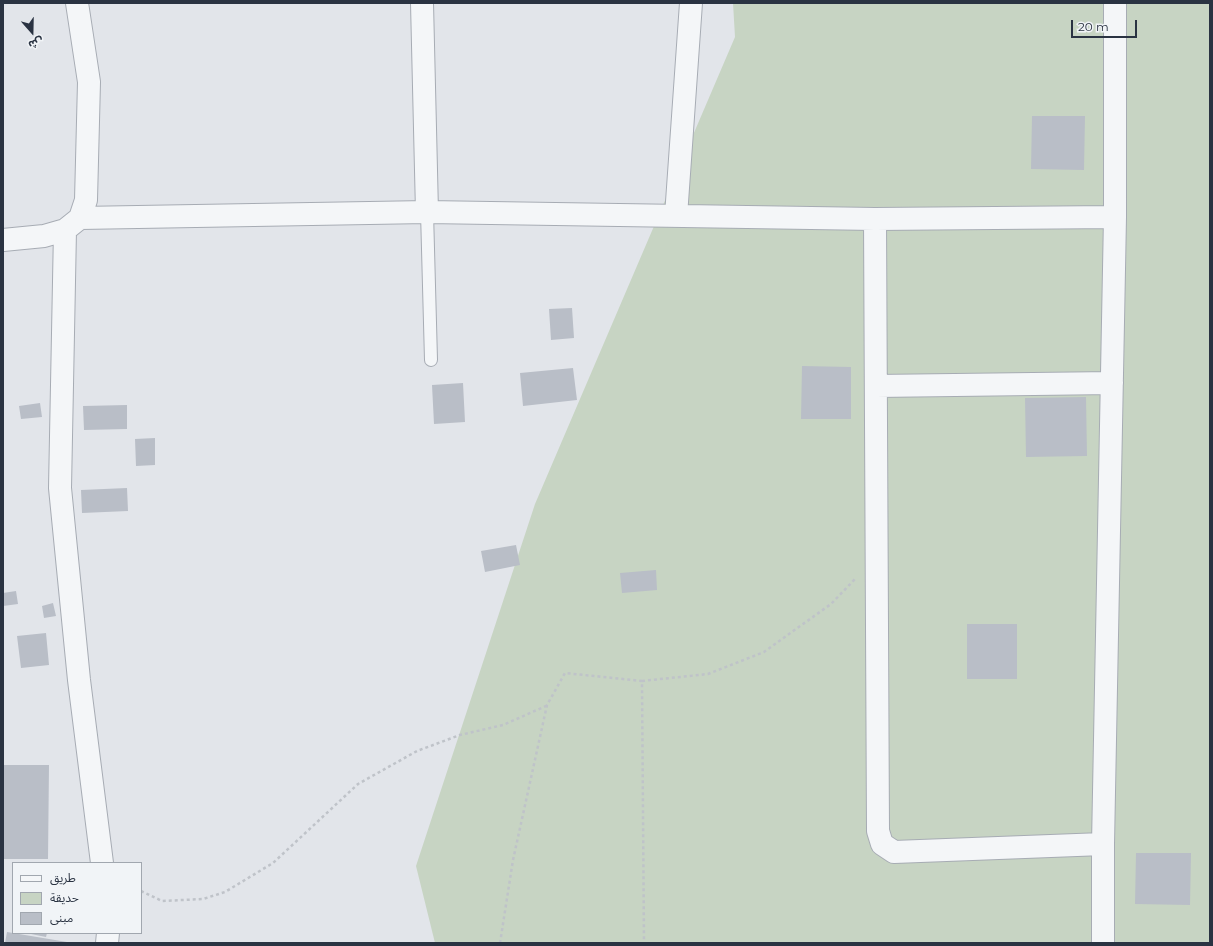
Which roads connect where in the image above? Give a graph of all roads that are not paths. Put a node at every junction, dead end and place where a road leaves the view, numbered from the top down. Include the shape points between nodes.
1 (77, 3) edge
2 (422, 3) edge
3 (691, 3) edge
4 (1116, 3) edge
5 (427, 212) junction
6 (676, 216) junction
7 (1115, 217) junction
8 (875, 219) junction
9 (73, 224) junction
10 (3, 240) edge
11 (431, 360) dead end
12 (1112, 383) junction
13 (876, 386) junction
14 (1103, 844) junction
15 (102, 862) edge
16 (1103, 943) edge

1 - 9 street via 89,82 86,200
2 - 5 street
3 - 6 street
4 - 7 street
5 - 6 street
5 - 9 street
5 - 11 lane
6 - 8 street
7 - 8 street
7 - 12 street
8 - 13 street
9 - 10 street via 44,236
9 - 15 street via 60,488 79,680
12 - 13 street
12 - 14 street
13 - 14 street via 878,831 882,844 894,852
14 - 16 street

